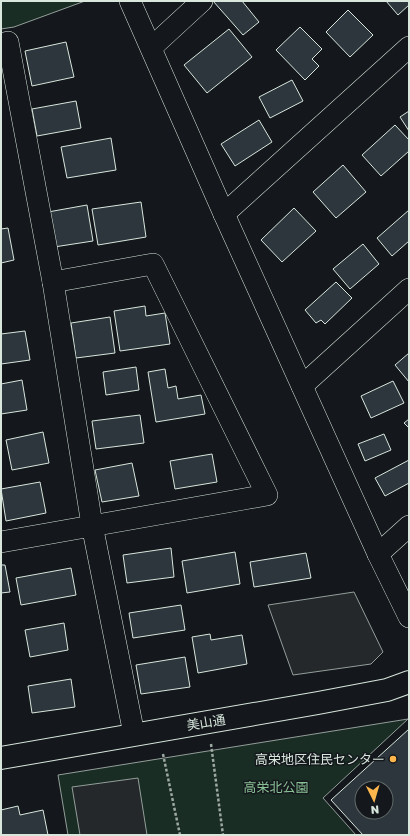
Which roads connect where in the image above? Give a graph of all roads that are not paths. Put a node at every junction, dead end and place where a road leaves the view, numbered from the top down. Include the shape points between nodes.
1 (130, 1) edge
2 (202, 1) edge
3 (1, 44) edge
4 (152, 47) junction
5 (409, 47) edge
6 (224, 214) junction
7 (53, 282) junction
8 (409, 289) edge
9 (302, 386) junction
10 (92, 525) junction
11 (409, 526) edge
12 (1, 542) edge
13 (378, 554) junction
14 (409, 617) edge
15 (409, 682) edge
16 (134, 734) junction
17 (1, 758) edge

1 - 4 street
2 - 4 street
3 - 7 street via 8,42
4 - 6 street
5 - 6 street
6 - 9 street
7 - 10 street
7 - 10 street via 153,264 266,495
8 - 9 street
9 - 13 street
10 - 12 street
10 - 16 street
11 - 13 street
13 - 14 street
15 - 16 street, 美山通 via 387,690
16 - 17 street, 美山通

